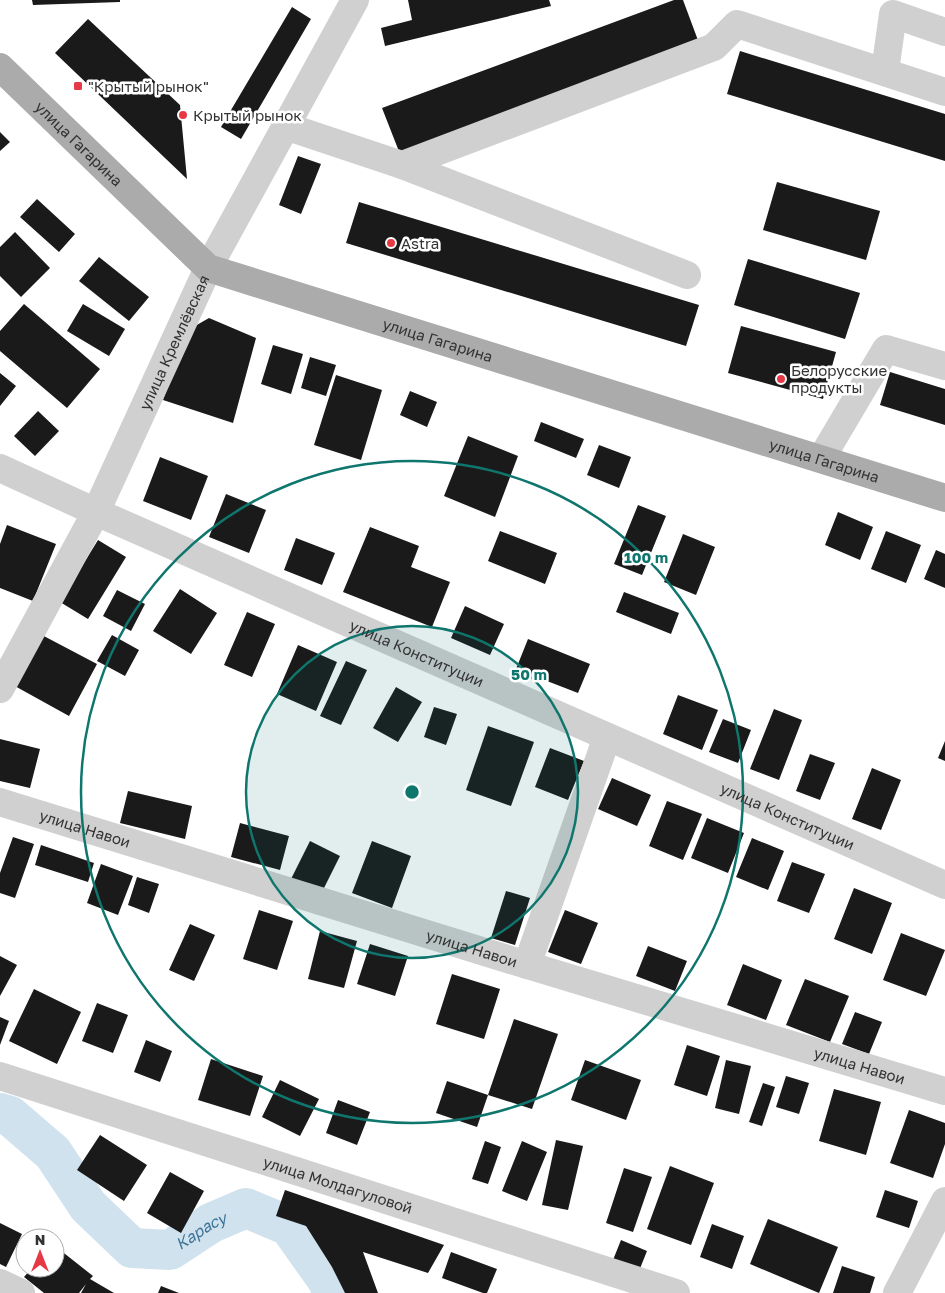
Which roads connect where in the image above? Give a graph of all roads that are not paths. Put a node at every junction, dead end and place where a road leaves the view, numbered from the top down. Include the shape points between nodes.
1 (355, 0) edge
2 (945, 32) edge
3 (0, 67) edge
4 (885, 71) junction
5 (945, 92) edge
6 (285, 126) junction
7 (402, 165) junction
8 (208, 268) junction
9 (687, 275) dead end
10 (945, 366) edge
11 (821, 458) junction
12 (0, 468) edge
13 (945, 498) edge
14 (96, 512) junction
15 (0, 689) edge
16 (607, 737) junction
17 (0, 802) edge
18 (945, 885) edge
19 (527, 965) junction
20 (0, 1076) edge
21 (945, 1091) edge
22 (945, 1201) edge
23 (0, 1283) edge
24 (628, 1286) edge
25 (21, 1293) edge
26 (676, 1293) edge
27 (897, 1293) edge

1 - 6 street, улица Кремлёвская
2 - 4 street via 893,14
3 - 8 main road, улица Гагарина
4 - 5 street
4 - 7 street via 737,24 714,47
6 - 7 street
6 - 8 street, улица Кремлёвская
7 - 9 street
8 - 11 main road, улица Гагарина
8 - 14 street, улица Кремлёвская
10 - 11 street via 886,349
11 - 13 main road, улица Гагарина
12 - 14 street, улица Конституции
14 - 15 street, улица Кремлёвская
14 - 16 street, улица Конституции
16 - 18 street, улица Конституции
16 - 19 street
17 - 19 street, улица Навои
19 - 21 street, улица Навои
20 - 24 street, улица Молдагуловой
22 - 27 street
23 - 25 street
24 - 26 street, улица Молдагуловой

